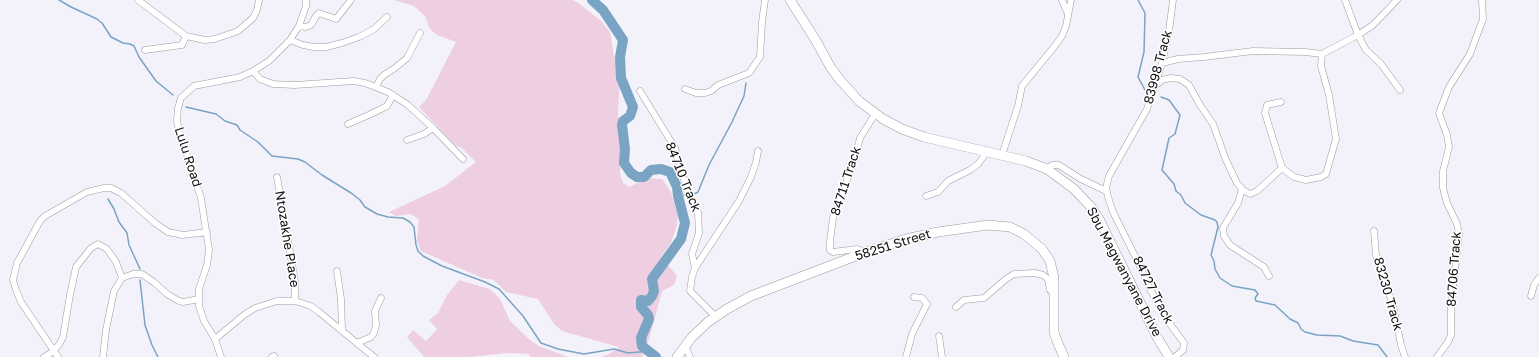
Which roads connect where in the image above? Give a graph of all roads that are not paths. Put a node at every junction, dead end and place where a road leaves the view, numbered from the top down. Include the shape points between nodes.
1 (138, 0) edge
2 (259, 0) edge
3 (306, 0) edge
4 (351, 0) edge
5 (765, 0) edge
6 (790, 0) edge
7 (1062, 0) edge
8 (1071, 0) edge
9 (1173, 0) edge
10 (1345, 0) edge
11 (1397, 0) edge
12 (1482, 0) edge
13 (1068, 14) junction
14 (387, 17) dead end
15 (300, 26) junction
16 (420, 33) dead end
17 (1358, 35) junction
18 (186, 36) junction
19 (290, 40) junction
20 (145, 50) dead end
21 (1322, 54) junction
22 (1162, 63) junction
23 (253, 71) junction
24 (1155, 86) junction
25 (376, 87) junction
26 (685, 89) dead end
27 (640, 90) dead end
28 (1400, 90) dead end
29 (393, 95) junction
30 (1281, 102) dead end
31 (875, 114) junction
32 (348, 124) dead end
33 (433, 128) junction
34 (407, 140) dead end
35 (758, 151) dead end
36 (987, 152) junction
37 (1002, 155) junction
38 (463, 159) dead end
39 (1282, 168) junction
40 (1047, 169) junction
41 (277, 177) dead end
42 (1242, 189) junction
43 (1107, 194) junction
44 (926, 196) dead end
45 (1374, 231) dead end
46 (207, 232) junction
47 (866, 252) junction
48 (695, 268) junction
49 (337, 271) dead end
50 (1269, 276) dead end
51 (122, 278) junction
52 (1539, 278) edge
53 (1531, 296) dead end
54 (914, 297) dead end
55 (381, 298) dead end
56 (198, 299) junction
57 (295, 301) junction
58 (956, 307) dead end
59 (1054, 311) junction
60 (715, 316) junction
61 (342, 330) junction
62 (939, 336) dead end
63 (215, 339) junction
64 (357, 343) junction
65 (685, 346) junction
66 (54, 351) junction
67 (44, 357) edge
68 (58, 357) edge
69 (103, 357) edge
70 (221, 357) edge
71 (374, 357) edge
72 (677, 357) edge
73 (690, 357) edge
74 (906, 357) edge
75 (942, 357) edge
76 (1064, 357) edge
77 (1169, 357) edge
78 (1176, 357) edge
79 (1405, 357) edge
80 (1437, 357) edge

1 - 18 street
2 - 18 street via 253,18 238,31 205,40
3 - 15 street, Lulu Road
4 - 15 street via 336,19 319,13 311,25
5 - 26 street via 760,57 749,73 718,85 711,91 696,93
6 - 31 main road, Sbu Magwanyane Drive via 840,80
7 - 13 street
8 - 13 street
9 - 22 street, 83998 Track
10 - 17 street
11 - 17 street via 1373,25
12 - 80 street, 84706 Track via 1483,20 1470,54 1449,87 1439,113 1449,146 1443,171 1443,188 1459,234 1451,335
13 - 37 street via 1059,41 1022,86
14 - 19 street via 374,29 342,44 326,47 303,45
15 - 19 street, Lulu Road
16 - 25 street via 407,58 384,75
17 - 21 street
17 - 28 street via 1366,50 1381,64
18 - 20 street via 182,45
19 - 23 street, Lulu Road via 269,61
21 - 22 street via 1253,51
21 - 39 street via 1321,66 1336,139 1326,174 1306,180 1294,177
22 - 24 street, 83998 Track
23 - 25 street via 264,82 281,85 354,81
23 - 46 street, Lulu Road via 240,77 194,86 182,98 178,108 179,130 202,198
24 - 42 street via 1162,80 1171,78 1184,81 1192,90 1212,121 1231,170
24 - 43 street, 83998 Track via 1147,109 1109,176 1106,184
25 - 29 street
27 - 48 street, 84710 Track via 675,148 687,190 698,212 699,234 692,254
29 - 32 street via 387,106
29 - 33 street
30 - 39 street via 1268,105 1265,113
31 - 36 main road, Sbu Magwanyane Drive via 912,134
31 - 47 street, 84711 Track via 861,135 833,218 830,241 831,251 857,249
33 - 34 street
33 - 38 street
35 - 48 street via 751,177 739,201
36 - 37 main road, Sbu Magwanyane Drive
36 - 44 street via 970,170 948,181 938,192
37 - 40 main road, Sbu Magwanyane Drive
39 - 42 street via 1255,192 1246,193
40 - 43 street via 1052,165 1059,165
40 - 77 main road, Sbu Magwanyane Drive via 1086,200 1096,214
41 - 57 street, Ntozakhe Place via 295,281
42 - 50 street via 1238,203 1225,224 1224,236 1230,245 1264,267
43 - 78 street, 84727 Track via 1113,212 1162,314 1184,343 1183,350
45 - 79 street, 83230 Track via 1376,255 1393,305
46 - 56 street, Lulu Road via 208,258
46 - 66 street via 183,235 168,232 121,193 111,188 87,192 45,216 17,263 13,280 21,302
47 - 59 main road, 58251 Street via 938,232 988,225 1010,227 1030,237 1050,261 1054,278
47 - 60 main road, 58251 Street via 751,296
48 - 60 street via 690,291
49 - 61 street
51 - 56 street via 142,274 178,300 183,302
51 - 66 street via 111,254 104,247 96,245 86,253 76,267 64,333
51 - 69 street via 114,291
52 - 53 street
54 - 74 street via 922,298 927,304 915,327
55 - 64 street via 375,311 374,332 371,337
56 - 63 street, Lulu Road via 204,321
57 - 61 street via 311,306
57 - 63 street via 277,301 255,308
58 - 59 street via 964,300 984,298 1010,276 1035,273 1048,279 1050,305
59 - 76 main road, 58251 Street via 1054,332
60 - 65 main road, 58251 Street
61 - 64 street
62 - 75 street
63 - 70 street, Lulu Road
64 - 71 street
65 - 72 main road, 58251 Street
65 - 73 street
66 - 67 street
66 - 68 street

